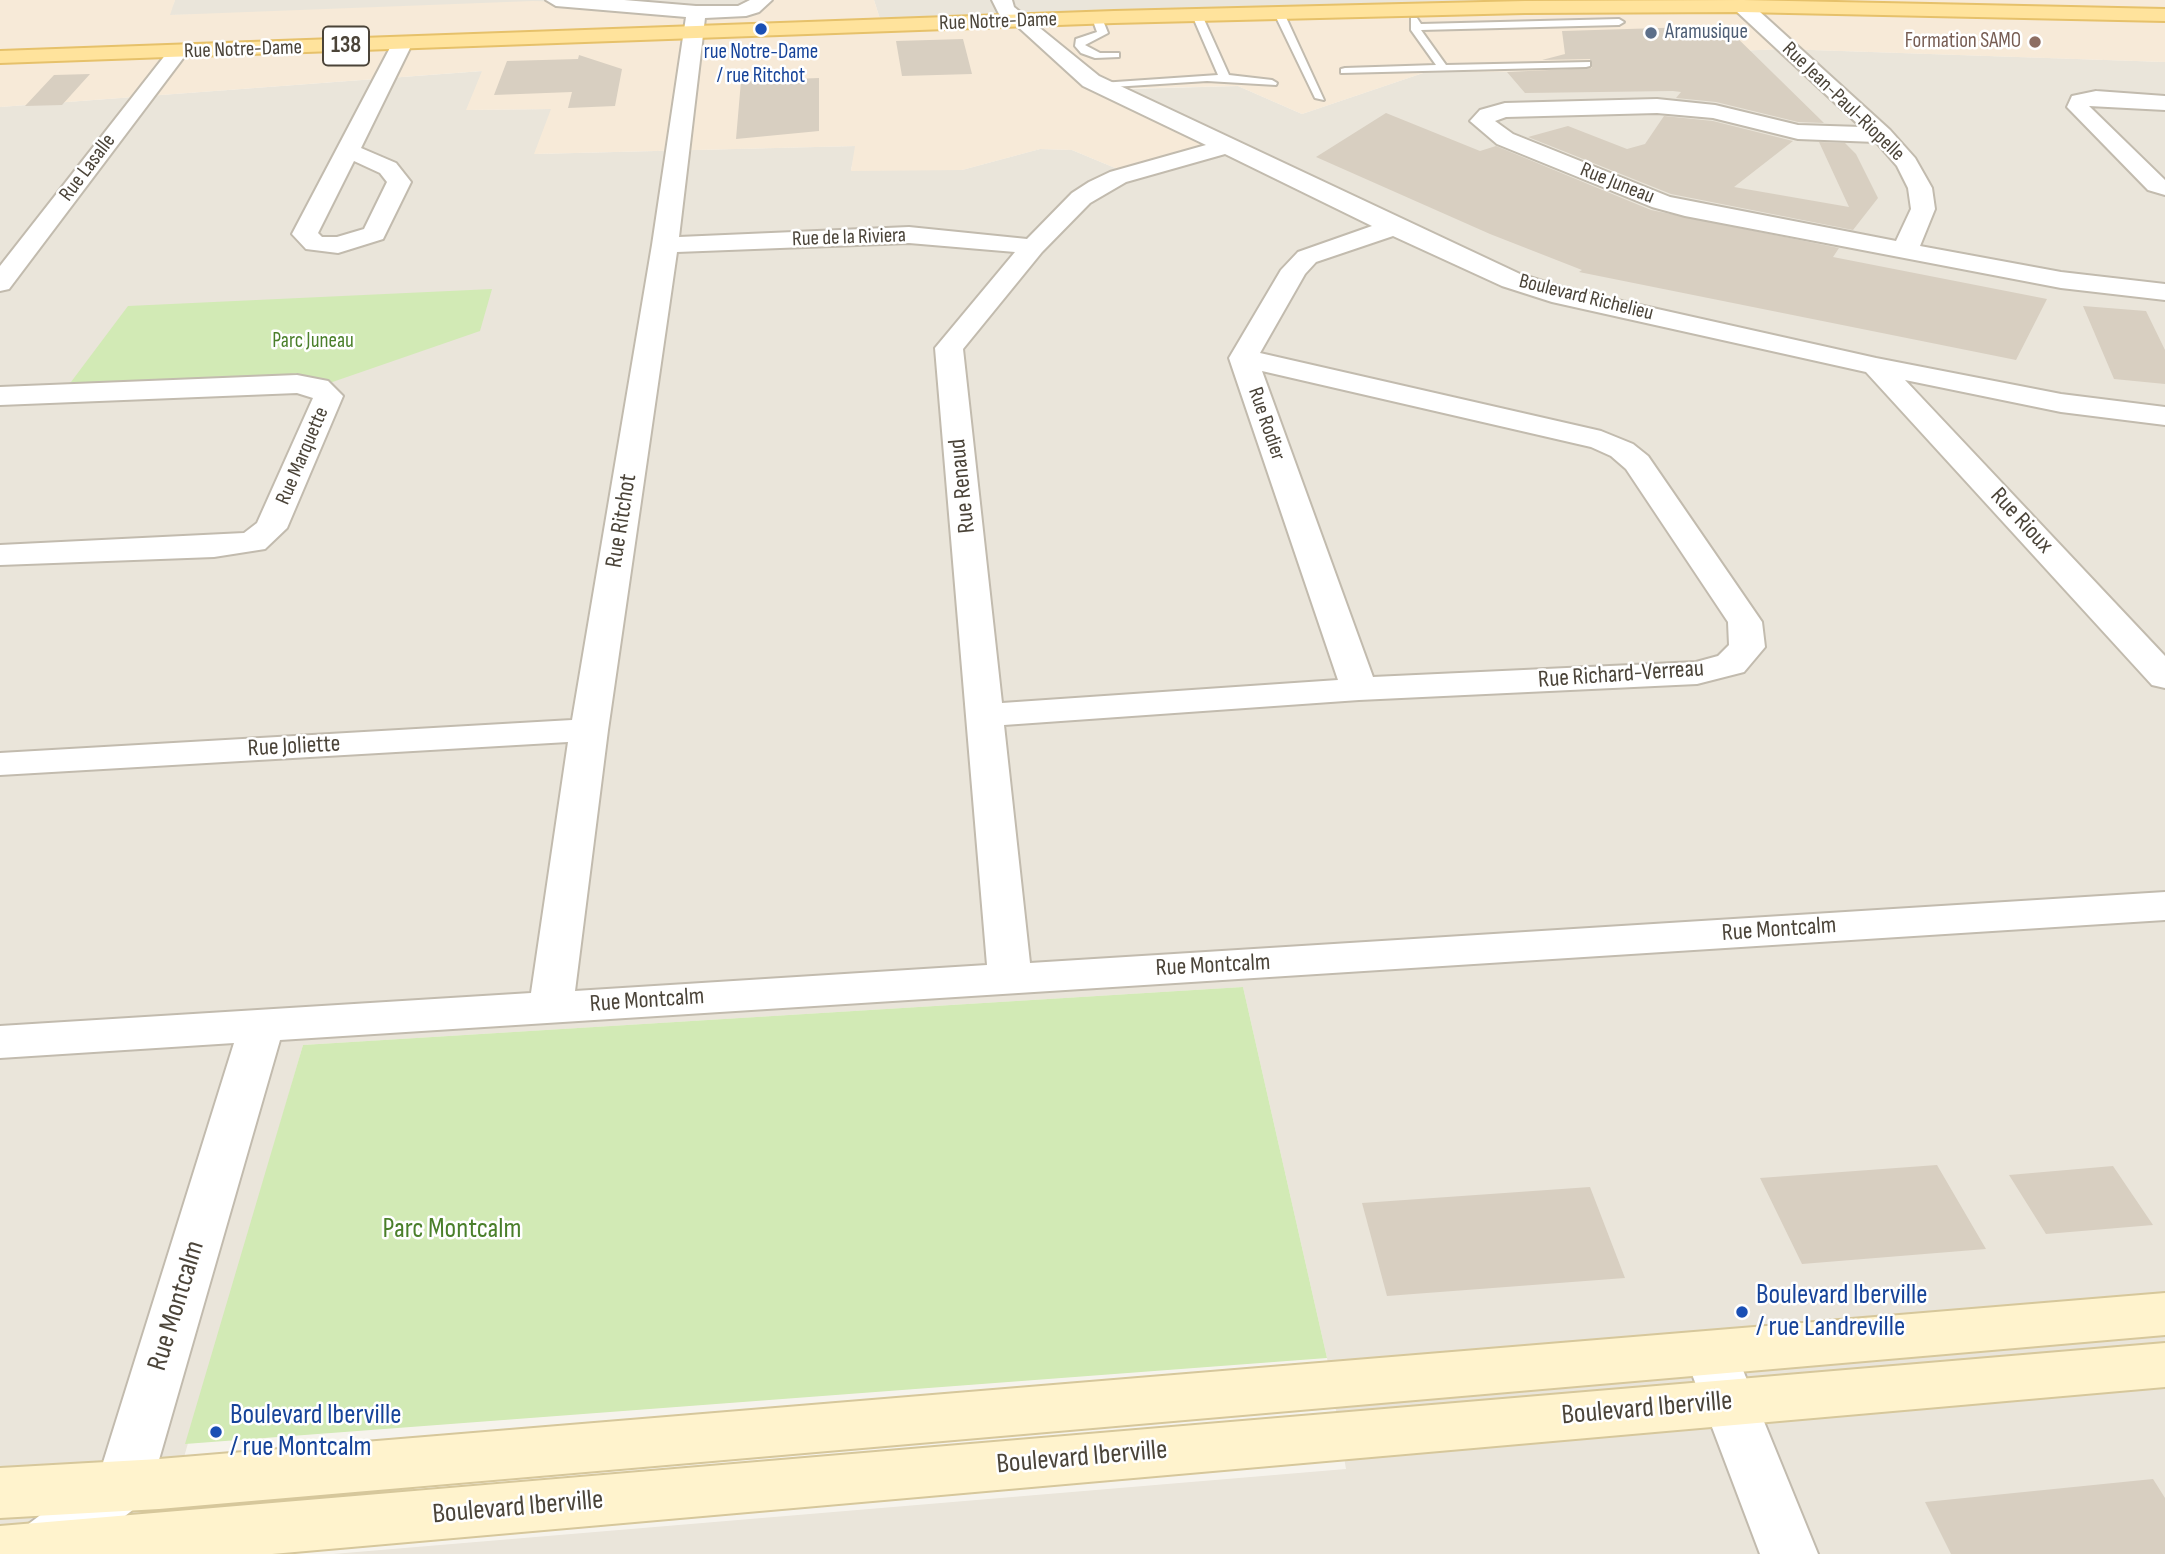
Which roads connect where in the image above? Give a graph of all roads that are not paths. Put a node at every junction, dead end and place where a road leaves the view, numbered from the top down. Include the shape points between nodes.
1 (556, 0) edge
2 (762, 0) edge
3 (1002, 0) edge
4 (1742, 6) junction
5 (1466, 9) junction
6 (1279, 13) junction
7 (1197, 15) junction
8 (1600, 15) junction
9 (2165, 15) edge
10 (1097, 18) junction
11 (1413, 19) junction
12 (1022, 20) junction
13 (1619, 22) dead end
14 (694, 23) junction
15 (1479, 26) junction
16 (402, 44) junction
17 (1080, 46) junction
18 (1052, 48) junction
19 (177, 53) junction
20 (1115, 55) dead end
21 (0, 57) edge
22 (1586, 64) dead end
23 (1443, 68) junction
24 (1345, 71) dead end
25 (1225, 78) junction
26 (1272, 83) dead end
27 (1101, 86) junction
28 (1320, 98) dead end
29 (2165, 103) edge
30 (1882, 135) junction
31 (1226, 147) junction
32 (349, 151) dead end
33 (2165, 188) edge
34 (1394, 228) junction
35 (665, 245) junction
36 (1033, 247) junction
37 (1905, 250) junction
38 (0, 284) edge
39 (2165, 292) edge
40 (1243, 358) junction
41 (1876, 366) junction
42 (0, 396) edge
43 (2165, 416) edge
44 (0, 555) edge
45 (2165, 677) edge
46 (1360, 689) junction
47 (986, 715) junction
48 (589, 730) junction
49 (0, 764) edge
50 (2165, 906) edge
51 (1010, 978) junction
52 (551, 1007) junction
53 (261, 1025) junction
54 (0, 1042) edge
55 (2165, 1314) edge
56 (2165, 1365) edge
57 (1718, 1378) junction
58 (124, 1484) junction
59 (0, 1493) edge
60 (24, 1552) edge
61 (1789, 1554) edge

1 - 14 street
2 - 14 street via 752,8
3 - 12 street, Boulevard Richelieu via 1006,10
4 - 8 main road, Rue Notre-Dame / 138
4 - 9 main road, Rue Notre-Dame / 138
4 - 30 street, Rue Jean-Paul-Riopelle
5 - 8 main road, Rue Notre-Dame / 138
5 - 11 main road, Rue Notre-Dame / 138
5 - 15 lane
6 - 7 main road, Rue Notre-Dame / 138
6 - 11 main road, Rue Notre-Dame / 138
6 - 28 lane
7 - 10 main road, Rue Notre-Dame / 138
7 - 25 lane
8 - 13 lane
8 - 15 lane
10 - 12 main road, Rue Notre-Dame / 138
10 - 17 lane via 1103,33 1080,41
11 - 15 lane
11 - 23 lane
12 - 14 main road, Rue Notre-Dame / 138
12 - 18 street, Boulevard Richelieu
14 - 16 main road, Rue Notre-Dame / 138
14 - 35 street, Rue Ritchot
16 - 19 main road, Rue Notre-Dame / 138
16 - 32 street
17 - 18 lane
17 - 20 lane via 1099,56
18 - 27 street, Boulevard Richelieu
19 - 21 main road, Rue Notre-Dame / 138
19 - 38 street, Rue Lasalle
22 - 23 lane
23 - 24 lane
25 - 26 lane
25 - 27 lane
27 - 31 street, Boulevard Richelieu
29 - 33 street via 2096,98 2080,101 2078,107
30 - 37 street, Rue Jean-Paul-Riopelle via 1907,163 1920,188 1923,209
30 - 37 street, Rue Juneau via 1798,132 1715,112 1657,106 1505,110 1481,121 1505,139 1661,202
31 - 34 street, Boulevard Richelieu
31 - 36 street, Rue Renaud via 1097,187
34 - 40 street, Rue Rodier via 1307,257 1293,270
34 - 41 street, Boulevard Richelieu via 1511,280 1561,296
35 - 36 street, Rue de la Riviera via 909,235
35 - 48 street, Rue Ritchot
36 - 47 street, Rue Renaud via 949,348
37 - 39 street, Rue Juneau via 2061,279
40 - 46 street, Rue Rodier
40 - 46 street, Rue Richard-Verreau via 1601,440 1622,450 1637,463 1745,622 1747,647 1731,664 1697,673
41 - 43 street, Boulevard Richelieu via 2061,403
41 - 45 street, Rue Rioux
42 - 44 street, Rue Marquette via 298,384 318,387 328,396 271,528 253,542
46 - 47 street, Rue Richard-Verreau
47 - 51 street, Rue Renaud
48 - 49 street, Rue Joliette
48 - 52 street, Rue Ritchot
50 - 51 street, Rue Montcalm
51 - 52 street, Rue Montcalm
52 - 53 street, Rue Montcalm
53 - 54 street, Rue Montcalm
53 - 58 street, Rue Montcalm
55 - 57 street, Boulevard Iberville
56 - 57 street, Boulevard Iberville
57 - 58 street, Boulevard Iberville
57 - 60 street, Boulevard Iberville
57 - 61 street
58 - 59 street, Boulevard Iberville
58 - 60 street

